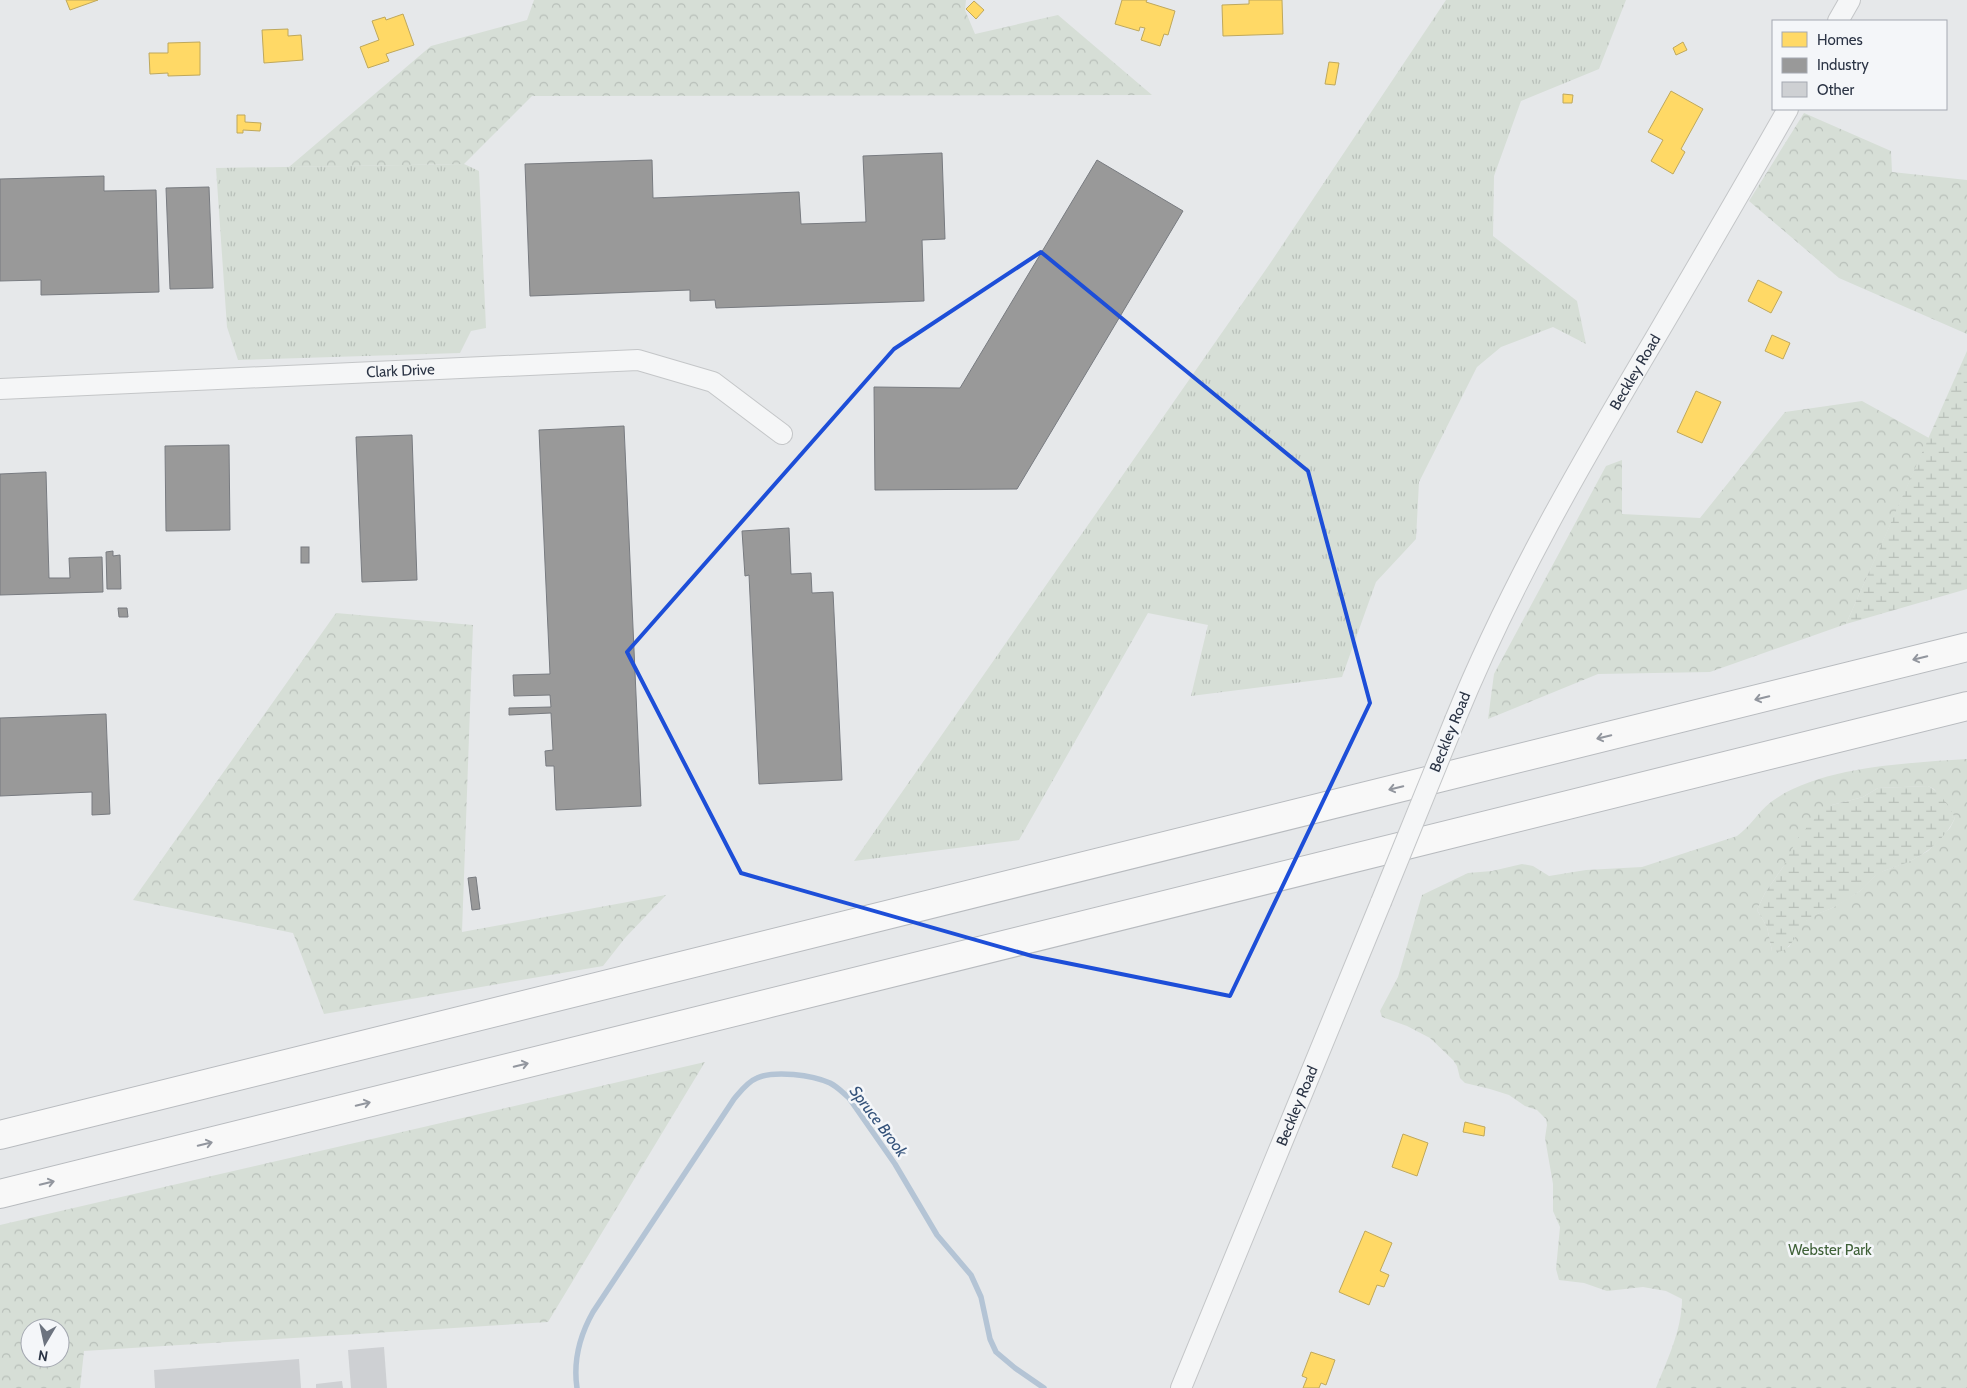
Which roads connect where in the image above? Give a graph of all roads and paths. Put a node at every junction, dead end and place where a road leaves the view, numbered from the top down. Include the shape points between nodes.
1 (1850, 0) edge
2 (1839, 20) edge
3 (1787, 110) edge
4 (0, 389) edge
5 (782, 434) dead end
6 (1967, 647) edge
7 (1967, 706) edge
8 (0, 1135) edge
9 (0, 1194) edge
10 (1181, 1388) edge

1 - 2 street
3 - 10 street, Beckley Road, bridge via 1556,507 1500,616
4 - 5 street, Clark Drive via 638,360 713,382
6 -> 8 highway
9 -> 7 highway

